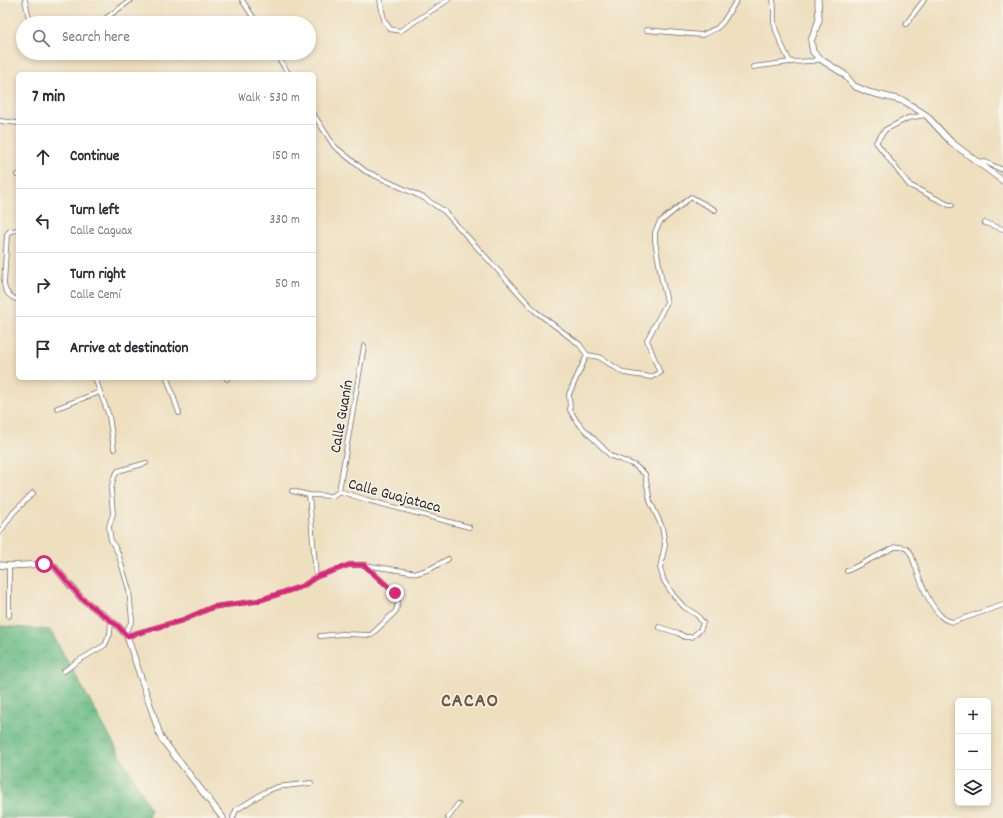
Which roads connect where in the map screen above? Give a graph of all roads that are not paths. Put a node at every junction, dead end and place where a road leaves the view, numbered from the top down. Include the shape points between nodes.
1 (25, 0) edge
2 (131, 0) edge
3 (242, 0) edge
4 (380, 0) edge
5 (448, 0) edge
6 (738, 0) edge
7 (773, 0) edge
8 (818, 0) edge
9 (924, 0) edge
10 (440, 2) edge
11 (28, 16) edge
12 (109, 16) edge
13 (252, 16) edge
14 (906, 24) dead end
15 (646, 30) dead end
16 (820, 59) junction
17 (279, 60) edge
18 (790, 62) junction
19 (753, 67) dead end
20 (287, 72) edge
21 (926, 115) junction
22 (316, 118) edge
23 (0, 121) edge
24 (16, 123) edge
25 (976, 161) junction
26 (1003, 170) edge
27 (1003, 181) edge
28 (952, 205) dead end
29 (715, 210) dead end
30 (985, 223) dead end
31 (1003, 228) edge
32 (16, 230) edge
33 (16, 299) edge
34 (364, 346) dead end
35 (587, 355) junction
36 (96, 380) edge
37 (168, 380) edge
38 (100, 392) junction
39 (57, 408) dead end
40 (179, 413) dead end
41 (114, 449) dead end
42 (146, 463) dead end
43 (292, 491) dead end
44 (339, 491) junction
45 (33, 493) dead end
46 (309, 495) junction
47 (469, 527) dead end
48 (0, 532) edge
49 (448, 559) dead end
50 (0, 565) edge
51 (364, 565) junction
52 (9, 566) junction
53 (847, 571) dead end
54 (316, 577) junction
55 (1003, 605) edge
56 (9, 616) dead end
57 (111, 620) junction
58 (659, 627) dead end
59 (126, 634) junction
60 (320, 636) dead end
61 (64, 671) dead end
62 (311, 783) dead end
63 (458, 804) dead end
64 (223, 818) edge
65 (233, 818) edge
66 (448, 818) edge

1 - 11 street
2 - 12 street
3 - 13 street
4 - 10 street via 384,20 390,29 400,31
5 - 10 street
6 - 15 street via 718,28 702,35
7 - 18 street via 774,22
8 - 16 street via 819,20 811,41 814,52
9 - 14 street
16 - 18 street
16 - 21 street via 844,74 854,86 904,101
17 - 20 street
18 - 19 street
21 - 25 street via 951,142
21 - 28 street via 908,118 892,126 885,130 876,142 909,185
22 - 35 street via 334,146 365,171 424,198 444,211 535,311 579,344
23 - 24 street
25 - 26 street
25 - 27 street
29 - 35 street via 691,197 660,222 655,232 666,302 646,340 660,373 651,377 624,373 599,357
30 - 31 street
32 - 33 street via 7,234 4,284 4,290
34 - 44 street, Calle Guanín
35 - 58 street via 569,394 570,410 577,422 611,456 634,465 645,474 650,501 662,527 665,544 660,568 664,581 684,607 698,615 703,623 692,637
36 - 38 street
37 - 40 street
38 - 39 street
38 - 41 street via 109,416
42 - 59 street via 118,471 111,490 113,514 109,526 110,535 129,590 132,621
43 - 46 street, Calle Guajataca
44 - 46 street, Calle Guajataca via 333,496
44 - 47 street, Calle Guajataca
45 - 48 street via 13,513
46 - 54 street
49 - 51 street via 417,573
50 - 52 street
51 - 54 street via 349,565
51 - 60 street via 395,593 398,603 396,611 370,635
52 - 56 street
52 - 57 street via 54,566 81,598
53 - 55 street via 901,546 909,551 932,606 940,616 953,622
54 - 59 street via 303,586 257,601 213,607 183,620
57 - 59 street
57 - 61 street via 110,634 105,646
59 - 64 street via 161,738
62 - 65 street via 277,787 265,792 236,810
63 - 66 street

